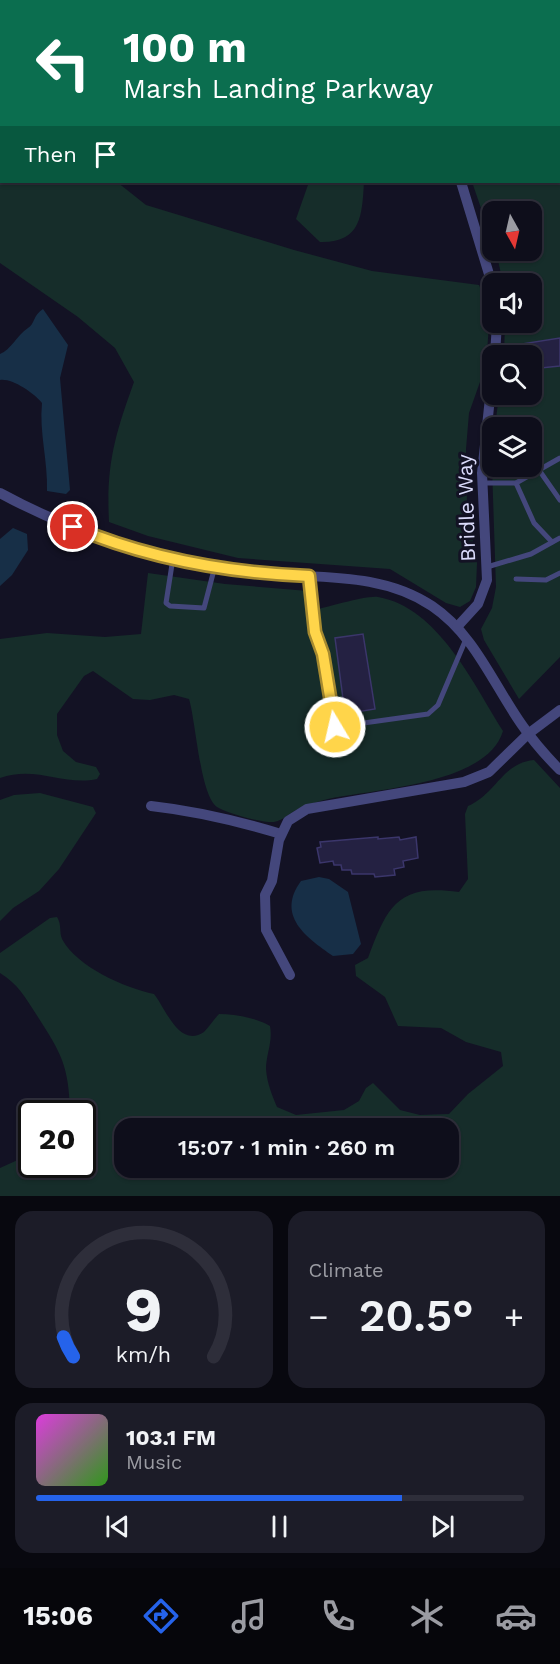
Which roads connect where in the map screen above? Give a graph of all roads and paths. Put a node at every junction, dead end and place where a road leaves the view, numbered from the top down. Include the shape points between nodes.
1 (461, 183) edge
2 (489, 273) edge
3 (489, 405) edge
4 (560, 458) edge
5 (542, 468) edge
6 (542, 474) edge
7 (527, 477) edge
8 (483, 483) junction
9 (516, 483) junction
10 (0, 493) edge
11 (560, 500) edge
12 (560, 538) edge
13 (552, 542) junction
14 (173, 558) junction
15 (215, 566) junction
16 (488, 567) junction
17 (560, 573) edge
18 (309, 576) junction
19 (516, 579) dead end
20 (457, 627) junction
21 (467, 638) junction
22 (560, 710) edge
23 (528, 734) junction
24 (560, 770) edge
25 (151, 806) dead end
26 (281, 834) junction
27 (290, 975) dead end

1 - 2 street
3 - 8 street, Bridle Way
4 - 5 lane
6 - 11 lane
7 - 9 lane
8 - 9 lane
8 - 16 street, Bridle Way
9 - 13 lane via 534,524
10 - 14 street via 78,529
12 - 13 lane
13 - 16 lane via 531,554
14 - 15 street
14 - 15 lane via 166,603 170,606 204,608
15 - 18 street
16 - 20 street, Bridle Way via 483,594 472,613
17 - 19 lane via 546,580
18 - 20 street via 365,580 404,591 433,607
18 - 21 lane via 315,632 323,654 335,727 428,714 438,705
20 - 21 street
21 - 23 street
22 - 23 street
23 - 24 street
23 - 26 street via 489,772 465,782 307,809 288,821
25 - 26 street via 241,821
26 - 27 street via 264,913 266,930

